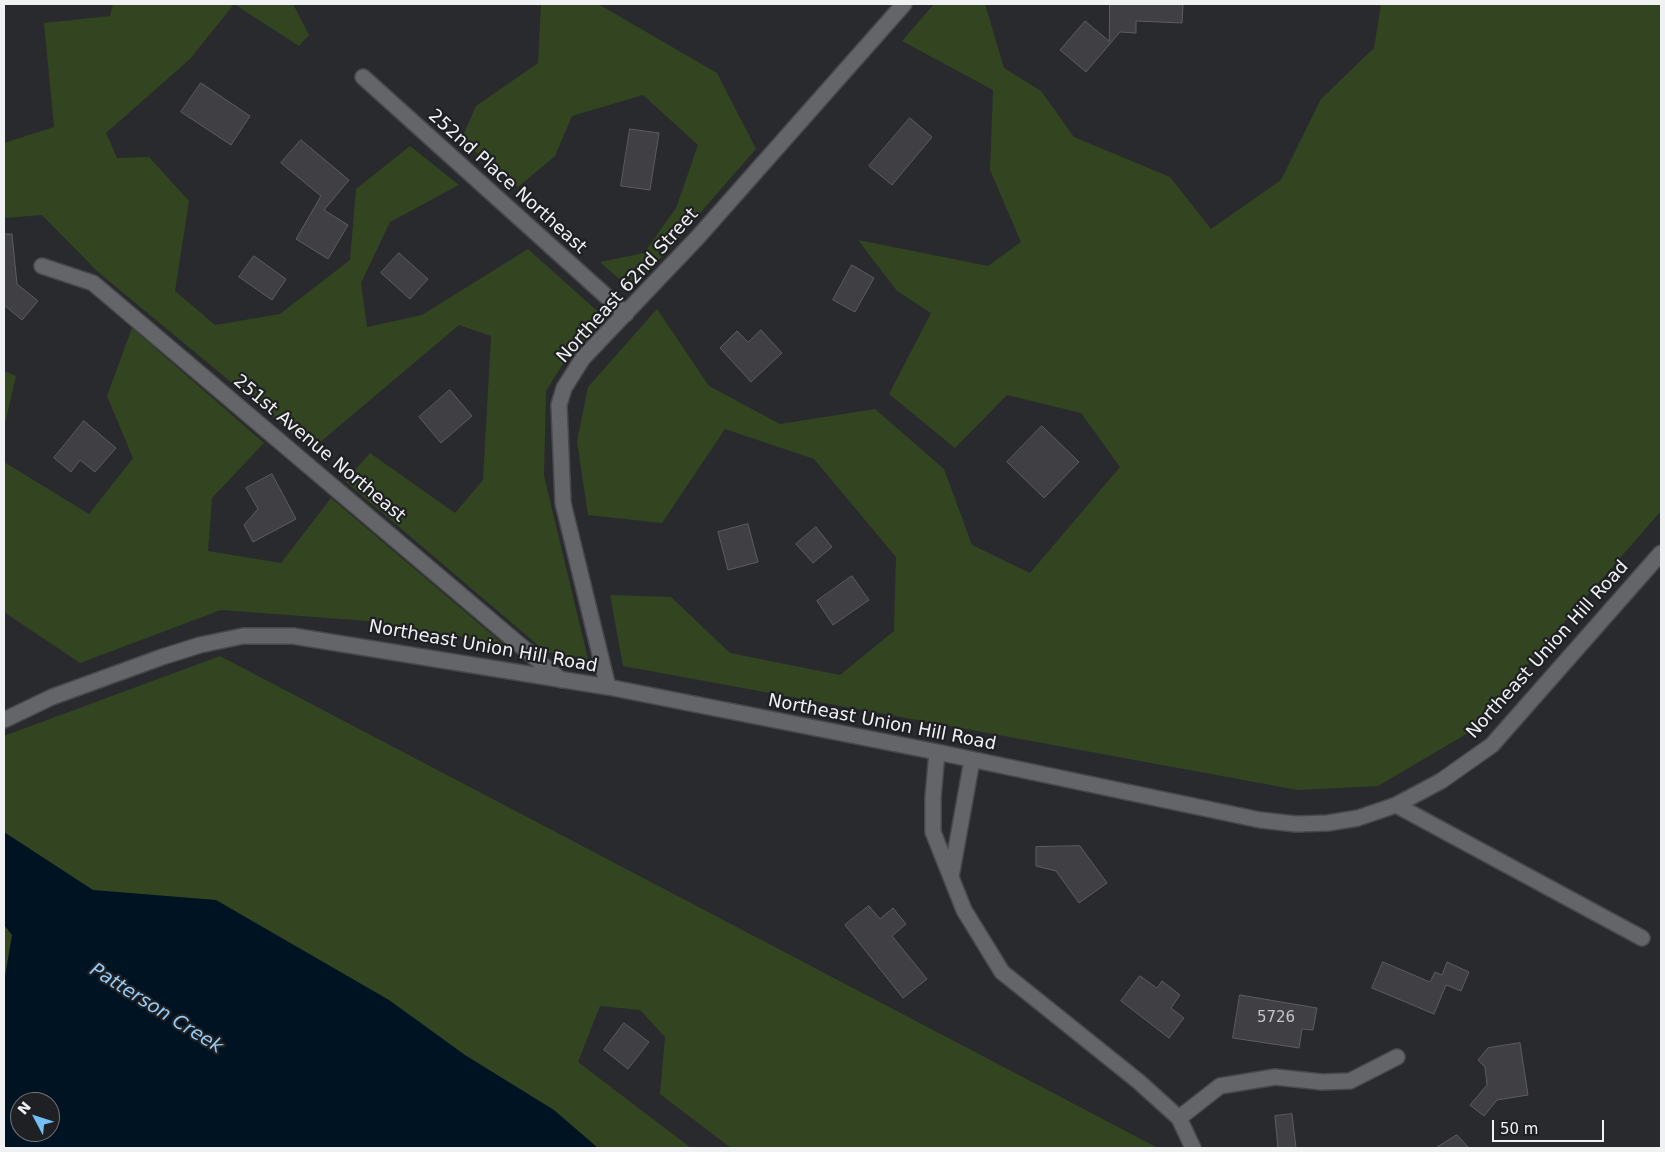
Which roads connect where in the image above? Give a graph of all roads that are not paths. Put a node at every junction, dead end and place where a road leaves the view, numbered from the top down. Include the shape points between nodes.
1 (904, 4) edge
2 (363, 77) dead end
3 (42, 266) dead end
4 (626, 314) junction
5 (1661, 553) edge
6 (560, 680) junction
7 (608, 687) junction
8 (4, 720) edge
9 (937, 752) junction
10 (972, 760) junction
11 (1396, 805) junction
12 (951, 877) junction
13 (1642, 938) dead end
14 (1397, 1057) dead end
15 (1179, 1118) junction
16 (1193, 1148) edge

1 - 4 street, Northeast 62nd Street
2 - 4 street, 252nd Place Northeast
3 - 6 street, 251st Avenue Northeast via 93,283
4 - 7 street, Northeast 62nd Street via 572,372 559,405 563,503
5 - 11 street, Northeast Union Hill Road via 1492,744 1441,781
6 - 7 street, Northeast Union Hill Road
6 - 8 street, Northeast Union Hill Road via 293,636 243,636 162,657 52,698
7 - 9 street, Northeast Union Hill Road
9 - 10 street, Northeast Union Hill Road
9 - 12 street via 933,832
10 - 11 street, Northeast Union Hill Road via 1260,820 1296,824 1328,824
10 - 12 street
11 - 13 street
12 - 15 street via 964,910 1002,972
14 - 15 street via 1350,1081 1322,1082 1275,1076 1220,1086
15 - 16 street

